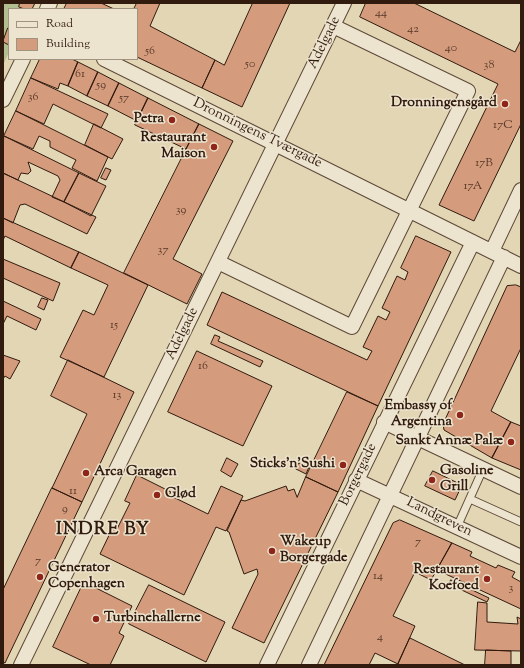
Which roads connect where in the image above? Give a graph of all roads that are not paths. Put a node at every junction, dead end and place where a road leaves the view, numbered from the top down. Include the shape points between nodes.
1 (344, 3) edge
2 (333, 26) junction
3 (23, 60) edge
4 (106, 60) edge
5 (3, 100) edge
6 (276, 144) junction
7 (521, 190) edge
8 (410, 210) junction
9 (473, 242) junction
10 (498, 254) junction
11 (218, 262) junction
12 (521, 266) edge
13 (384, 422) junction
14 (418, 439) junction
15 (483, 469) junction
16 (356, 480) junction
17 (521, 487) edge
18 (391, 496) junction
19 (470, 499) junction
20 (521, 522) edge
21 (457, 527) junction
22 (521, 557) edge
23 (21, 665) edge
24 (268, 665) edge
25 (309, 665) edge

1 - 2 street, Adelgade
2 - 6 street, Adelgade
2 - 8 street via 468,91
3 - 5 street
4 - 6 street, Dronningens Tværgade
6 - 8 street, Dronningens Tværgade
6 - 11 street, Adelgade
7 - 10 street
8 - 9 street, Dronningens Tværgade
8 - 11 street via 352,327
9 - 10 street, Dronningens Tværgade
9 - 13 street, Borgergade
10 - 12 street, Dronningens Tværgade
10 - 14 street
11 - 23 street, Adelgade
13 - 14 street
13 - 16 street, Borgergade
14 - 15 street
14 - 18 street
15 - 17 street
15 - 19 lane
16 - 18 street, Landgreven
16 - 24 street, Borgergade
18 - 21 street, Landgreven
18 - 25 street
19 - 20 lane
19 - 21 lane
21 - 22 street, Landgreven

